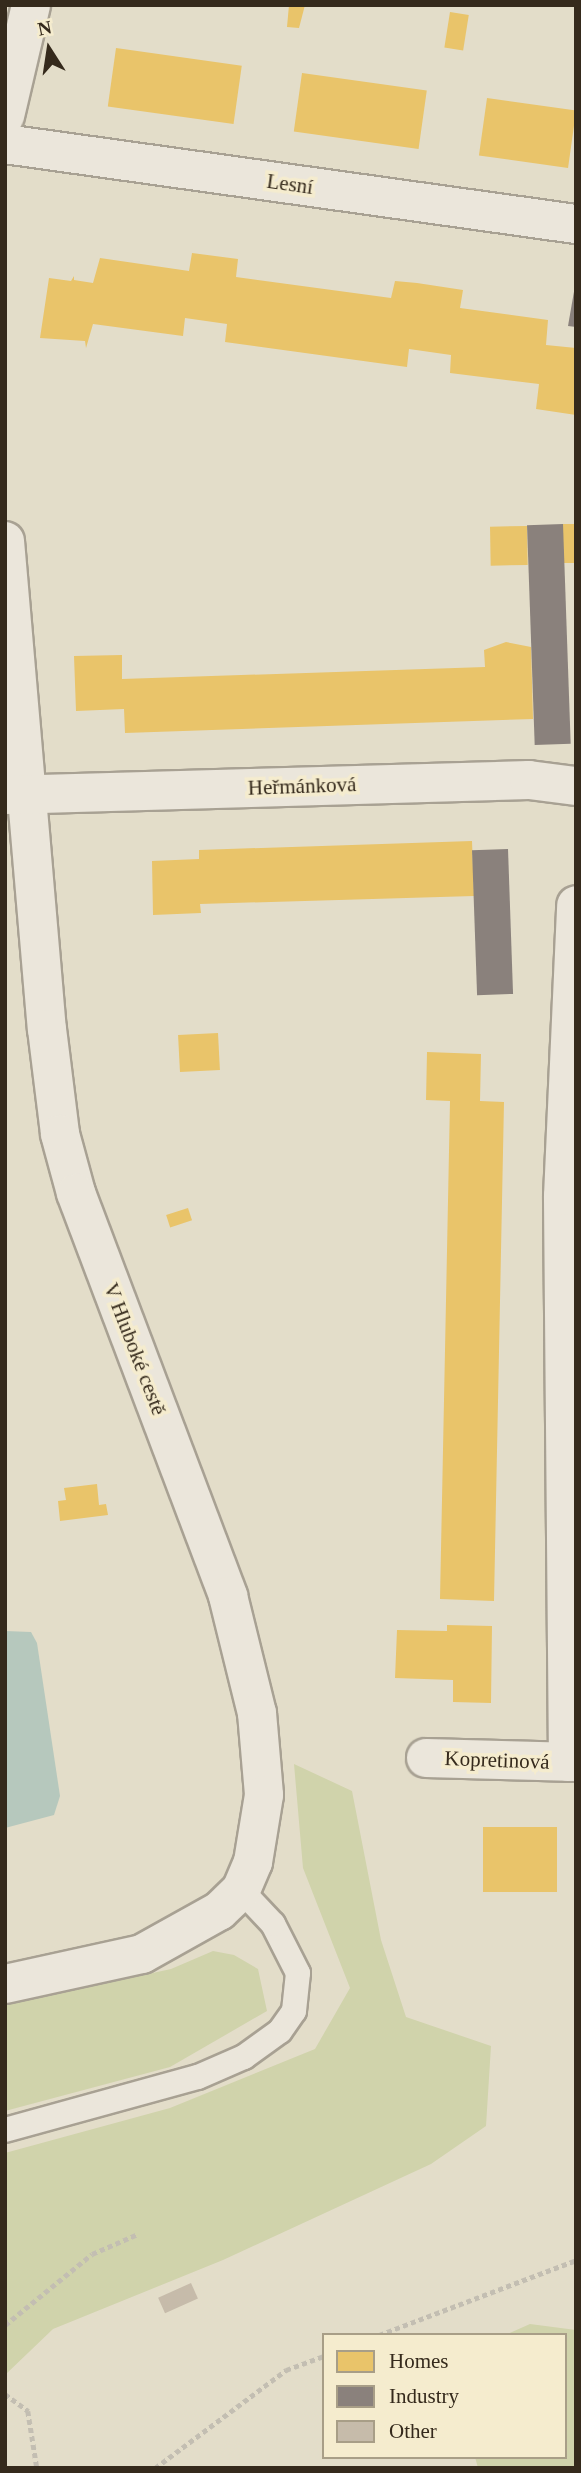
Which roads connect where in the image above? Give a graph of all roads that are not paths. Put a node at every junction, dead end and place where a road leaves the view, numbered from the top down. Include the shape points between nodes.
1 (31, 5) edge
2 (5, 116) edge
3 (5, 144) edge
4 (576, 225) edge
5 (5, 541) edge
6 (576, 786) edge
7 (16, 794) edge
8 (576, 905) edge
9 (570, 1197) edge
10 (426, 1758) dead end
11 (572, 1762) edge
12 (241, 1890) junction
13 (5, 1984) edge
14 (5, 2130) edge

1 - 2 street
3 - 4 street, Lesní
5 - 7 street, V Hluboké cestě
6 - 7 street, Heřmánková via 529,780
7 - 12 street, V Hluboké cestě via 60,1134 76,1193 228,1596 257,1713 263,1756 262,1821 253,1863
8 - 9 street, Kopretinová
9 - 11 street, Kopretinová
10 - 11 street, Kopretinová
12 - 13 street, V Hluboké cestě via 194,1928 142,1954
12 - 14 lane via 273,1924 298,1973 294,2011 280,2031 244,2057 198,2077

